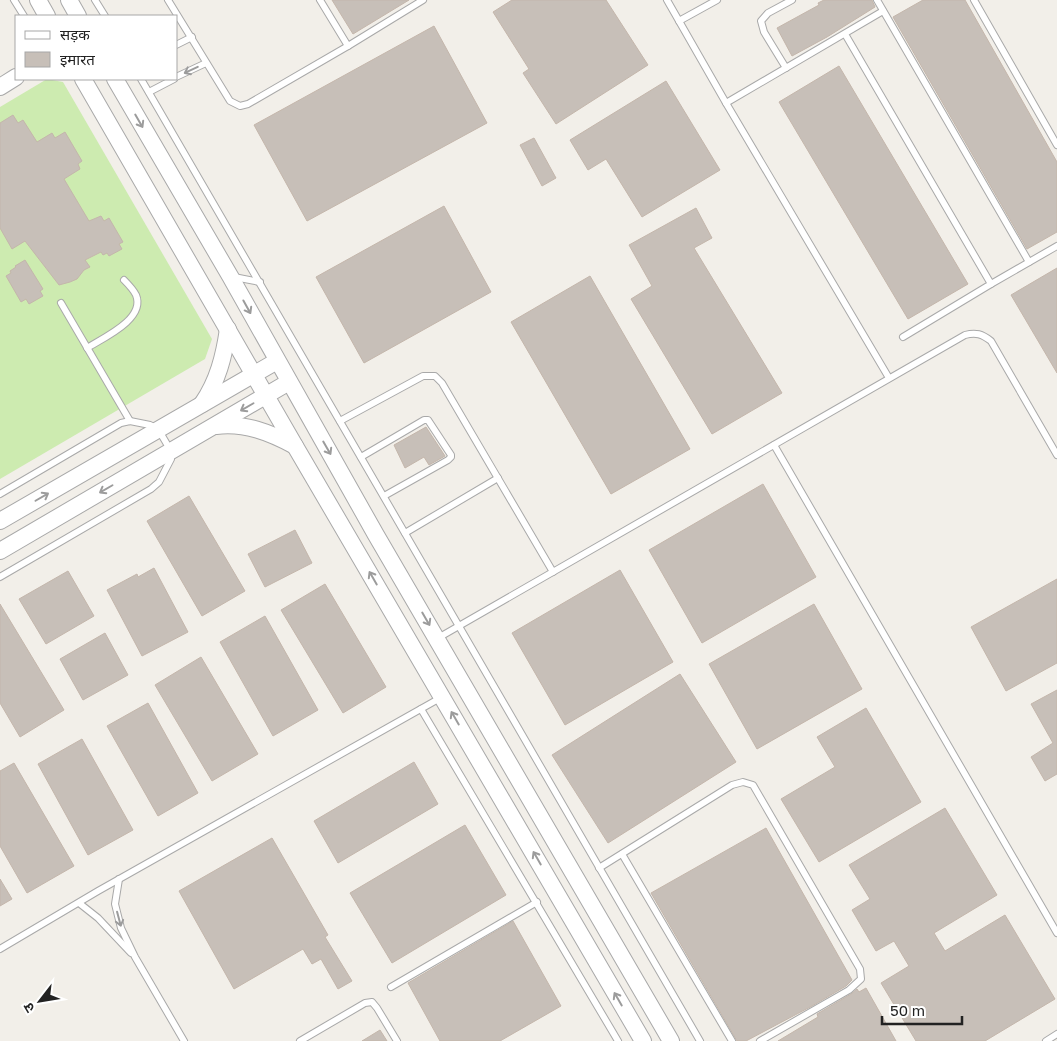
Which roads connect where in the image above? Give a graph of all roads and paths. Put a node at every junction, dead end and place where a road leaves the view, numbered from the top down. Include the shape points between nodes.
1 (14, 0) edge
2 (38, 0) edge
3 (69, 0) edge
4 (95, 0) edge
5 (168, 0) edge
6 (320, 0) edge
7 (423, 0) edge
8 (667, 0) edge
9 (716, 0) edge
10 (792, 0) edge
11 (877, 0) edge
12 (974, 0) edge
13 (884, 11) junction
14 (23, 15) edge
15 (46, 15) edge
16 (77, 15) edge
17 (104, 15) edge
18 (178, 15) edge
19 (178, 15) edge
20 (679, 21) junction
21 (845, 34) junction
22 (192, 37) junction
23 (178, 44) edge
24 (348, 46) junction
25 (206, 63) junction
26 (786, 68) junction
27 (178, 77) edge
28 (15, 78) edge
29 (84, 80) edge
30 (116, 80) edge
31 (143, 80) edge
32 (171, 80) edge
33 (0, 87) edge
34 (149, 92) junction
35 (726, 103) junction
36 (1057, 145) edge
37 (1057, 246) edge
38 (1030, 262) junction
39 (230, 276) junction
40 (124, 280) dead end
41 (260, 282) junction
42 (992, 284) junction
43 (61, 303) dead end
44 (228, 329) junction
45 (903, 336) dead end
46 (87, 348) junction
47 (277, 361) junction
48 (255, 374) junction
49 (889, 378) junction
50 (289, 382) junction
51 (267, 395) junction
52 (200, 405) junction
53 (130, 421) junction
54 (340, 421) junction
55 (212, 427) junction
56 (158, 429) junction
57 (774, 445) junction
58 (295, 446) junction
59 (171, 451) junction
60 (1057, 455) edge
61 (361, 457) junction
62 (498, 478) junction
63 (0, 494) edge
64 (384, 496) junction
65 (0, 521) edge
66 (405, 533) junction
67 (0, 551) edge
68 (553, 572) junction
69 (0, 577) edge
70 (459, 626) junction
71 (437, 639) junction
72 (450, 660) junction
73 (428, 673) junction
74 (442, 696) junction
75 (421, 710) junction
76 (622, 854) junction
77 (599, 868) junction
78 (119, 879) junction
79 (79, 902) junction
80 (537, 902) junction
81 (1057, 933) edge
82 (0, 949) edge
83 (135, 957) junction
84 (391, 987) dead end
85 (1057, 1034) edge
86 (184, 1041) edge
87 (300, 1041) edge
88 (397, 1041) edge
89 (618, 1041) edge
90 (643, 1041) edge
91 (671, 1041) edge
92 (700, 1041) edge
93 (732, 1041) edge
94 (760, 1041) edge
95 (1046, 1041) edge

1 - 14 lane
2 - 15 street
3 - 16 street
4 - 17 lane
5 - 18 lane
6 - 24 lane
7 - 24 lane
8 - 20 lane
9 - 20 lane
10 - 26 lane via 768,13 761,22
11 - 13 lane
12 - 36 lane
13 - 21 lane
13 - 38 lane
19 - 22 lane
20 - 35 lane
21 - 26 lane
21 - 42 lane
22 - 23 lane
22 - 25 lane
24 - 25 lane via 240,106 230,101
25 -> 27 lane
26 - 35 lane
28 - 33 street
29 - 44 street
30 -> 39 street
31 - 34 lane
32 - 34 lane
34 - 41 lane
35 - 49 lane
37 - 38 lane
38 - 42 lane
39 - 41 lane
39 -> 47 street
40 - 46 lane via 136,295 135,312 122,326
41 - 54 lane
42 - 45 lane
43 - 46 lane
44 - 48 street
44 - 52 street via 215,382
46 - 53 lane
47 - 48 street
47 - 50 street
48 - 51 street
48 - 52 street
49 - 57 lane
49 - 60 lane via 965,335 975,332 984,335 991,341
50 - 51 street
50 -> 71 street
51 -> 55 street
51 - 58 street
52 - 56 street
53 - 56 lane
53 - 63 lane via 121,423
54 - 61 lane
54 - 62 lane via 422,376 435,376
55 - 58 street via 245,427 270,433
55 - 59 street
56 - 59 lane
65 -> 56 street
57 - 68 lane
57 - 81 lane
73 -> 58 street
59 -> 67 street
59 - 69 lane via 171,459 151,490
61 - 64 lane
61 - 64 lane via 424,420 428,420 451,454 448,460
62 - 66 lane
62 - 68 lane
64 - 66 lane
66 - 70 lane
68 - 70 lane
70 - 71 lane
70 - 77 lane
71 - 72 street
72 - 73 street
72 - 91 street
73 - 74 street
74 - 75 lane
90 -> 74 street
75 - 78 lane
75 - 80 lane
76 - 77 lane
76 - 93 lane
76 - 94 lane via 732,785 743,782 753,785 860,969 861,979 849,990
77 - 92 lane
78 - 79 lane
78 -> 83 lane via 115,904 121,928
79 - 82 lane
79 - 83 lane
80 - 84 lane
80 - 89 lane
83 - 86 lane
85 - 95 lane
87 - 88 lane via 372,1002

